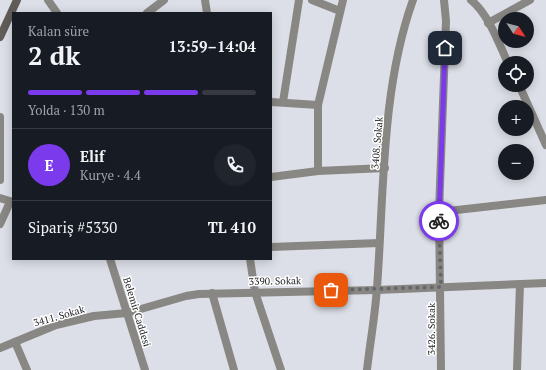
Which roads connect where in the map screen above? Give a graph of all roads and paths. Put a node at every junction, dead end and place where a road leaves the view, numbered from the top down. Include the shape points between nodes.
1 (17, 0) edge
2 (48, 0) edge
3 (164, 0) edge
4 (205, 0) edge
5 (299, 0) edge
6 (312, 0) edge
7 (342, 0) edge
8 (413, 0) edge
9 (444, 0) edge
10 (530, 0) edge
11 (475, 2) edge
12 (340, 11) junction
13 (56, 12) edge
14 (148, 12) edge
15 (207, 12) edge
16 (488, 23) junction
17 (0, 37) edge
18 (504, 56) edge
19 (521, 92) edge
20 (272, 102) edge
21 (283, 102) junction
22 (318, 105) junction
23 (0, 117) edge
24 (546, 145) edge
25 (384, 168) junction
26 (318, 171) junction
27 (272, 177) edge
28 (0, 180) edge
29 (0, 198) edge
30 (546, 200) edge
31 (11, 202) edge
32 (439, 212) junction
33 (0, 224) edge
34 (379, 243) junction
35 (272, 247) edge
36 (110, 260) edge
37 (250, 260) edge
38 (546, 283) edge
39 (520, 284) junction
40 (441, 287) junction
41 (377, 290) junction
42 (255, 292) junction
43 (212, 293) junction
44 (127, 313) junction
45 (15, 342) junction
46 (0, 348) edge
47 (27, 370) edge
48 (144, 370) edge
49 (234, 370) edge
50 (281, 370) edge
51 (367, 370) edge
52 (441, 370) edge
53 (517, 370) edge

1 - 17 main road
2 - 13 street
3 - 14 street
4 - 15 street
5 - 21 street
6 - 12 street
7 - 12 street
8 - 25 street, 3408. Sokak via 396,62
9 - 32 street, 3426. Sokak via 446,21
10 - 16 street
11 - 16 street
12 - 22 street
16 - 18 street
19 - 24 street
20 - 21 street
21 - 22 street
22 - 26 street
23 - 28 street
25 - 26 street
25 - 34 street, 3408. Sokak
26 - 27 street
29 - 31 street
30 - 32 street
31 - 33 street
32 - 40 street, 3426. Sokak
34 - 35 street
34 - 41 street, 3408. Sokak
36 - 44 street, Belemir Caddesi
37 - 42 street
38 - 39 street, 3390. Sokak
39 - 40 street, 3390. Sokak
39 - 53 street
40 - 41 street, 3390. Sokak
40 - 52 street, 3426. Sokak
41 - 42 street, 3390. Sokak
41 - 51 street, 3408. Sokak
42 - 43 street, 3390. Sokak
42 - 50 street
43 - 44 street, 3390. Sokak via 186,296
43 - 49 street
44 - 45 street, 3411. Sokak via 70,321
44 - 48 street, Belemir Caddesi
45 - 46 street, 3411. Sokak
45 - 47 street

